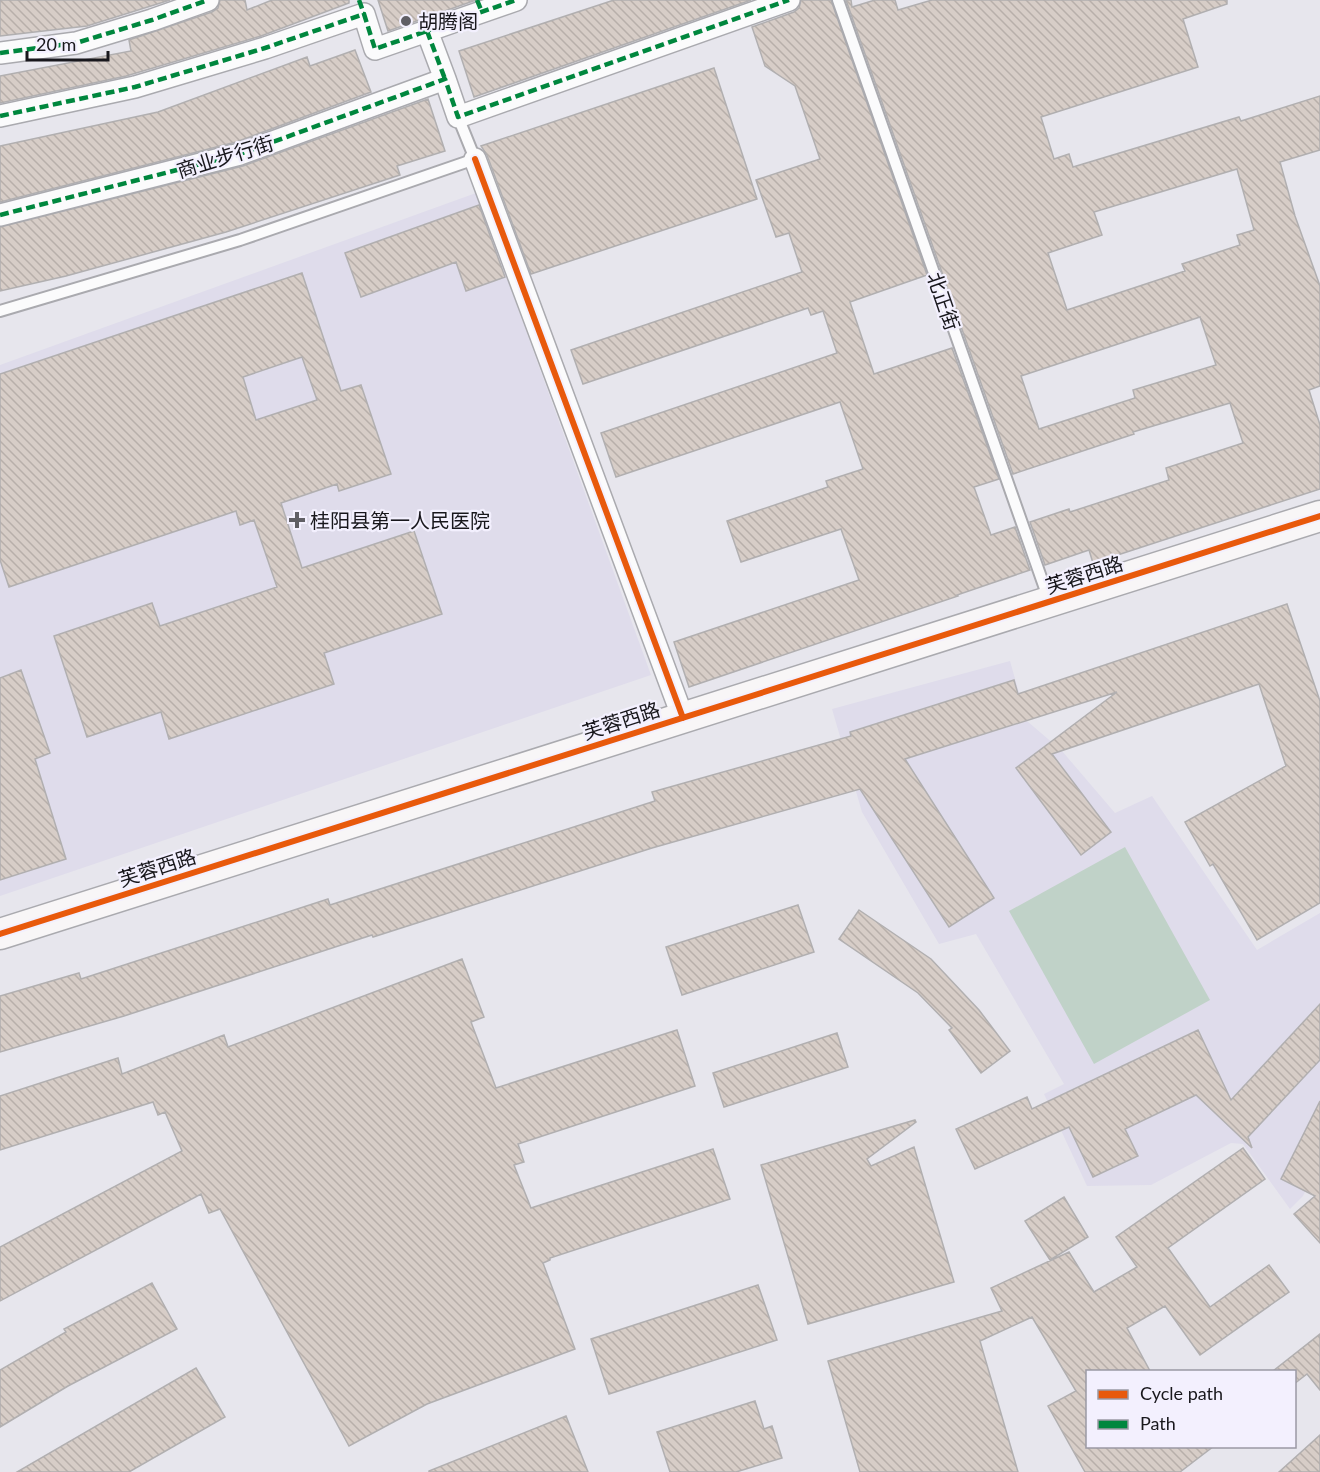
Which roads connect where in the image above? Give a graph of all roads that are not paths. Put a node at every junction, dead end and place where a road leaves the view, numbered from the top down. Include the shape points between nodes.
1 (208, 0) edge
2 (516, 0) edge
3 (789, 0) edge
4 (838, 0) edge
5 (479, 6) edge
6 (362, 7) edge
7 (427, 32) junction
8 (0, 53) edge
9 (445, 79) junction
10 (0, 116) edge
11 (458, 117) junction
12 (476, 159) junction
13 (0, 215) edge
14 (0, 311) edge
15 (1320, 516) edge
16 (1050, 602) junction
17 (683, 718) junction
18 (0, 934) edge

1 - 8 street via 76,43
2 - 5 street
3 - 11 street
4 - 16 lane, 北正街
5 - 7 street
6 - 7 street via 375,49
6 - 10 street via 265,48 135,87
7 - 9 street
9 - 11 street
9 - 13 street, 商业步行街 via 240,154
11 - 12 lane
12 - 14 lane via 240,240
12 - 17 street
15 - 16 street, 芙蓉西路
16 - 17 street, 芙蓉西路
17 - 18 street, 芙蓉西路

